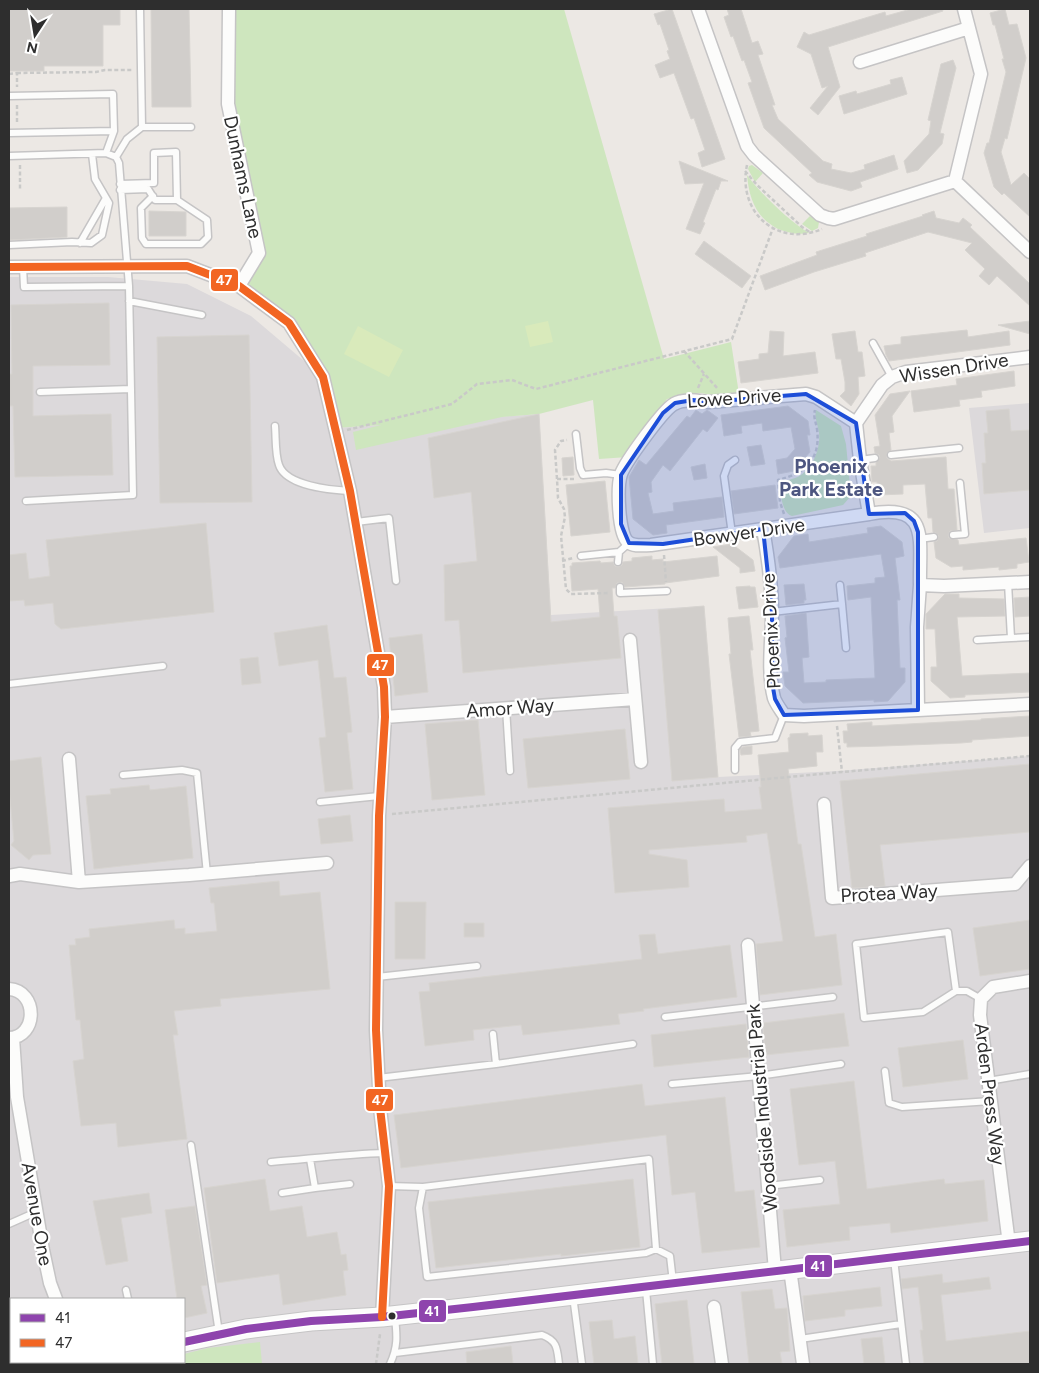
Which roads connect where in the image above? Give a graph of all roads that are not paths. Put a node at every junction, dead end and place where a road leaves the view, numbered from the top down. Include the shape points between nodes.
1 (140, 9) edge
2 (229, 9) edge
3 (698, 9) edge
4 (964, 9) edge
5 (968, 28) junction
6 (860, 62) dead end
7 (9, 96) edge
8 (142, 127) junction
9 (191, 127) dead end
10 (114, 131) junction
11 (9, 133) edge
12 (106, 153) junction
13 (92, 154) junction
14 (9, 156) edge
15 (116, 157) junction
16 (955, 181) junction
17 (120, 187) junction
18 (153, 196) junction
19 (106, 198) junction
20 (177, 200) junction
21 (80, 243) junction
22 (9, 245) edge
23 (1030, 252) edge
24 (9, 267) edge
25 (23, 267) junction
26 (127, 268) junction
27 (129, 286) junction
28 (239, 286) junction
29 (130, 300) junction
30 (202, 315) dead end
31 (873, 344) dead end
32 (1030, 357) edge
33 (892, 377) junction
34 (131, 389) junction
35 (40, 392) dead end
36 (856, 423) junction
37 (275, 426) dead end
38 (576, 436) road end
39 (959, 448) dead end
40 (891, 455) dead end
41 (875, 458) dead end
42 (735, 460) dead end
43 (860, 463) junction
44 (621, 475) junction
45 (960, 484) dead end
46 (350, 491) junction
47 (26, 500) dead end
48 (869, 514) junction
49 (356, 522) junction
50 (763, 529) junction
51 (732, 534) junction
52 (953, 536) dead end
53 (934, 537) dead end
54 (919, 539) junction
55 (629, 543) junction
56 (619, 552) junction
57 (581, 556) dead end
58 (618, 562) dead end
59 (396, 581) dead end
60 (1030, 582) edge
61 (1008, 583) junction
62 (840, 585) dead end
63 (920, 585) junction
64 (620, 590) road end
65 (667, 590) road end
66 (842, 604) junction
67 (772, 612) junction
68 (1011, 638) junction
69 (1030, 638) edge
70 (630, 640) dead end
71 (977, 640) dead end
72 (846, 648) dead end
73 (163, 666) dead end
74 (9, 684) edge
75 (635, 699) junction
76 (1030, 704) edge
77 (506, 708) junction
78 (918, 710) junction
79 (784, 715) junction
80 (385, 717) junction
81 (69, 758) dead end
82 (641, 762) dead end
83 (736, 770) dead end
84 (510, 771) dead end
85 (123, 775) dead end
86 (379, 796) junction
87 (320, 802) dead end
88 (824, 804) dead end
89 (327, 862) dead end
90 (1030, 866) edge
91 (206, 874) junction
92 (9, 876) edge
93 (80, 882) junction
94 (748, 945) dead end
95 (477, 966) dead end
96 (377, 977) junction
97 (1030, 981) edge
98 (9, 989) edge
99 (956, 991) junction
100 (833, 997) dead end
101 (981, 999) junction
102 (753, 1006) junction
103 (665, 1017) dead end
104 (493, 1034) dead end
105 (11, 1038) edge
106 (632, 1044) dead end
107 (496, 1064) junction
108 (842, 1064) dead end
109 (884, 1071) dead end
110 (1030, 1074) edge
111 (759, 1076) junction
112 (378, 1078) junction
113 (988, 1081) junction
114 (672, 1084) dead end
115 (991, 1101) junction
116 (191, 1144) dead end
117 (385, 1153) junction
118 (310, 1159) junction
119 (271, 1162) dead end
120 (820, 1180) dead end
121 (350, 1184) dead end
122 (389, 1186) junction
123 (768, 1186) junction
124 (315, 1188) junction
125 (423, 1188) junction
126 (282, 1193) dead end
127 (36, 1212) junction
128 (9, 1224) edge
129 (1030, 1241) edge
130 (1009, 1244) junction
131 (656, 1249) junction
132 (894, 1257) junction
133 (783, 1270) junction
134 (674, 1282) junction
135 (646, 1286) junction
136 (126, 1290) dead end
137 (573, 1296) junction
138 (56, 1298) edge
139 (128, 1298) edge
140 (714, 1307) dead end
141 (389, 1317) junction
142 (901, 1324) junction
143 (219, 1335) junction
144 (800, 1340) junction
145 (185, 1342) edge
146 (395, 1353) junction
147 (802, 1363) edge
148 (390, 1364) edge
149 (559, 1364) edge
150 (582, 1364) edge
151 (652, 1364) edge
152 (722, 1364) edge
153 (906, 1364) edge

1 - 8 lane
2 - 28 street, Dunhams Lane via 228,104 258,253
3 - 16 street via 744,137 754,156 820,215 834,219
4 - 5 street
5 - 6 street
5 - 16 street via 981,74
7 - 10 lane via 113,94
8 - 9 lane
8 - 15 lane via 127,139
10 - 11 lane
10 - 12 lane
12 - 13 lane
12 - 15 lane
13 - 14 lane
13 - 19 lane via 95,179
15 - 17 lane via 120,163
16 - 23 street
17 - 18 lane via 148,189
17 - 20 lane via 154,183 154,153 176,152
17 - 26 lane
18 - 20 lane via 155,200
18 - 20 lane via 141,208 142,238 146,244 201,244 208,237 207,220
19 - 21 lane
19 - 21 lane via 109,203 102,235 91,244
21 - 22 lane
24 - 25 street
25 - 26 street
25 - 27 lane via 24,287
26 - 27 lane
26 - 28 street via 187,266
27 - 29 lane
28 - 46 street via 289,323 323,377
29 - 30 lane
29 - 34 lane
31 - 33 lane
32 - 33 street, Wissen Drive via 906,372
33 - 36 street, Wissen Drive via 882,385
34 - 35 lane
34 - 47 lane via 133,496
36 - 43 street
36 - 44 street, Lowe Drive via 806,394 675,403 663,413
37 - 46 lane via 278,465 282,471 310,485
38 - 44 lane via 583,475
39 - 40 lane
41 - 43 lane
42 - 51 lane via 728,464 724,476
43 - 48 street
44 - 55 street via 621,524 623,536
45 - 52 lane via 966,534
46 - 49 street
48 - 50 street, Bowyer Drive
48 - 54 street via 886,511 905,513 914,521
49 - 59 lane via 389,518
49 - 80 street via 384,687
50 - 51 street, Bowyer Drive
50 - 67 street, Phoenix Drive
51 - 55 street, Bowyer Drive via 663,544 639,546
53 - 54 lane
54 - 63 street
55 - 56 lane
56 - 57 lane
56 - 58 lane
60 - 61 street
61 - 63 street
61 - 68 lane
62 - 66 lane
63 - 78 street
64 - 65 lane
66 - 67 lane
66 - 72 lane
67 - 79 street, Phoenix Drive via 772,682 774,699
68 - 69 lane
68 - 71 lane
70 - 75 street
73 - 74 lane
75 - 77 street, Amor Way
75 - 82 street
76 - 78 street, Phoenix Drive
77 - 80 street, Amor Way
77 - 84 lane
78 - 79 street, Phoenix Drive
79 - 83 lane via 775,738 740,742 735,748
80 - 86 street
81 - 93 street
85 - 91 lane via 182,770 197,773
86 - 87 lane
86 - 96 street
88 - 90 street, Protea Way via 832,898 1015,884
89 - 91 street
91 - 93 street
92 - 93 street via 20,874
94 - 102 street, Woodside Industrial Park
95 - 96 lane
96 - 112 street
97 - 101 street, Arden Press Way via 993,987
98 - 105 street via 22,994 32,1010 28,1028
99 - 99 lane via 948,932 856,944 864,1018 923,1012
99 - 101 lane via 967,991
100 - 102 lane
101 - 113 street, Arden Press Way
102 - 103 lane
102 - 111 street, Woodside Industrial Park
104 - 107 lane
105 - 127 street, Avenue One
106 - 107 lane
107 - 112 lane
108 - 111 lane
109 - 115 lane via 889,1103 902,1107
110 - 113 lane
111 - 114 lane
111 - 123 street, Woodside Industrial Park
112 - 117 street
113 - 115 street, Arden Press Way
115 - 130 street, Arden Press Way
116 - 143 lane
117 - 118 lane
117 - 122 street
118 - 119 lane
118 - 124 lane
120 - 123 lane
121 - 124 lane
122 - 125 lane
122 - 141 street
123 - 133 street, Woodside Industrial Park
124 - 126 lane
125 - 131 lane via 649,1159
125 - 131 lane via 419,1208 427,1277 646,1253
127 - 128 lane
127 - 138 street, Avenue One
129 - 130 street
130 - 132 street
131 - 134 lane via 670,1256
132 - 133 street
132 - 142 lane
133 - 134 street
133 - 144 street, Woodside Industrial Park
134 - 135 street
135 - 137 street
135 - 151 lane
136 - 139 lane
137 - 141 street
137 - 150 lane
140 - 152 street
141 - 143 street via 311,1321
141 - 146 lane via 397,1337
142 - 144 lane
142 - 153 lane
143 - 145 street
144 - 147 street, Woodside Industrial Park
146 - 148 lane
146 - 149 lane via 542,1335 552,1339

